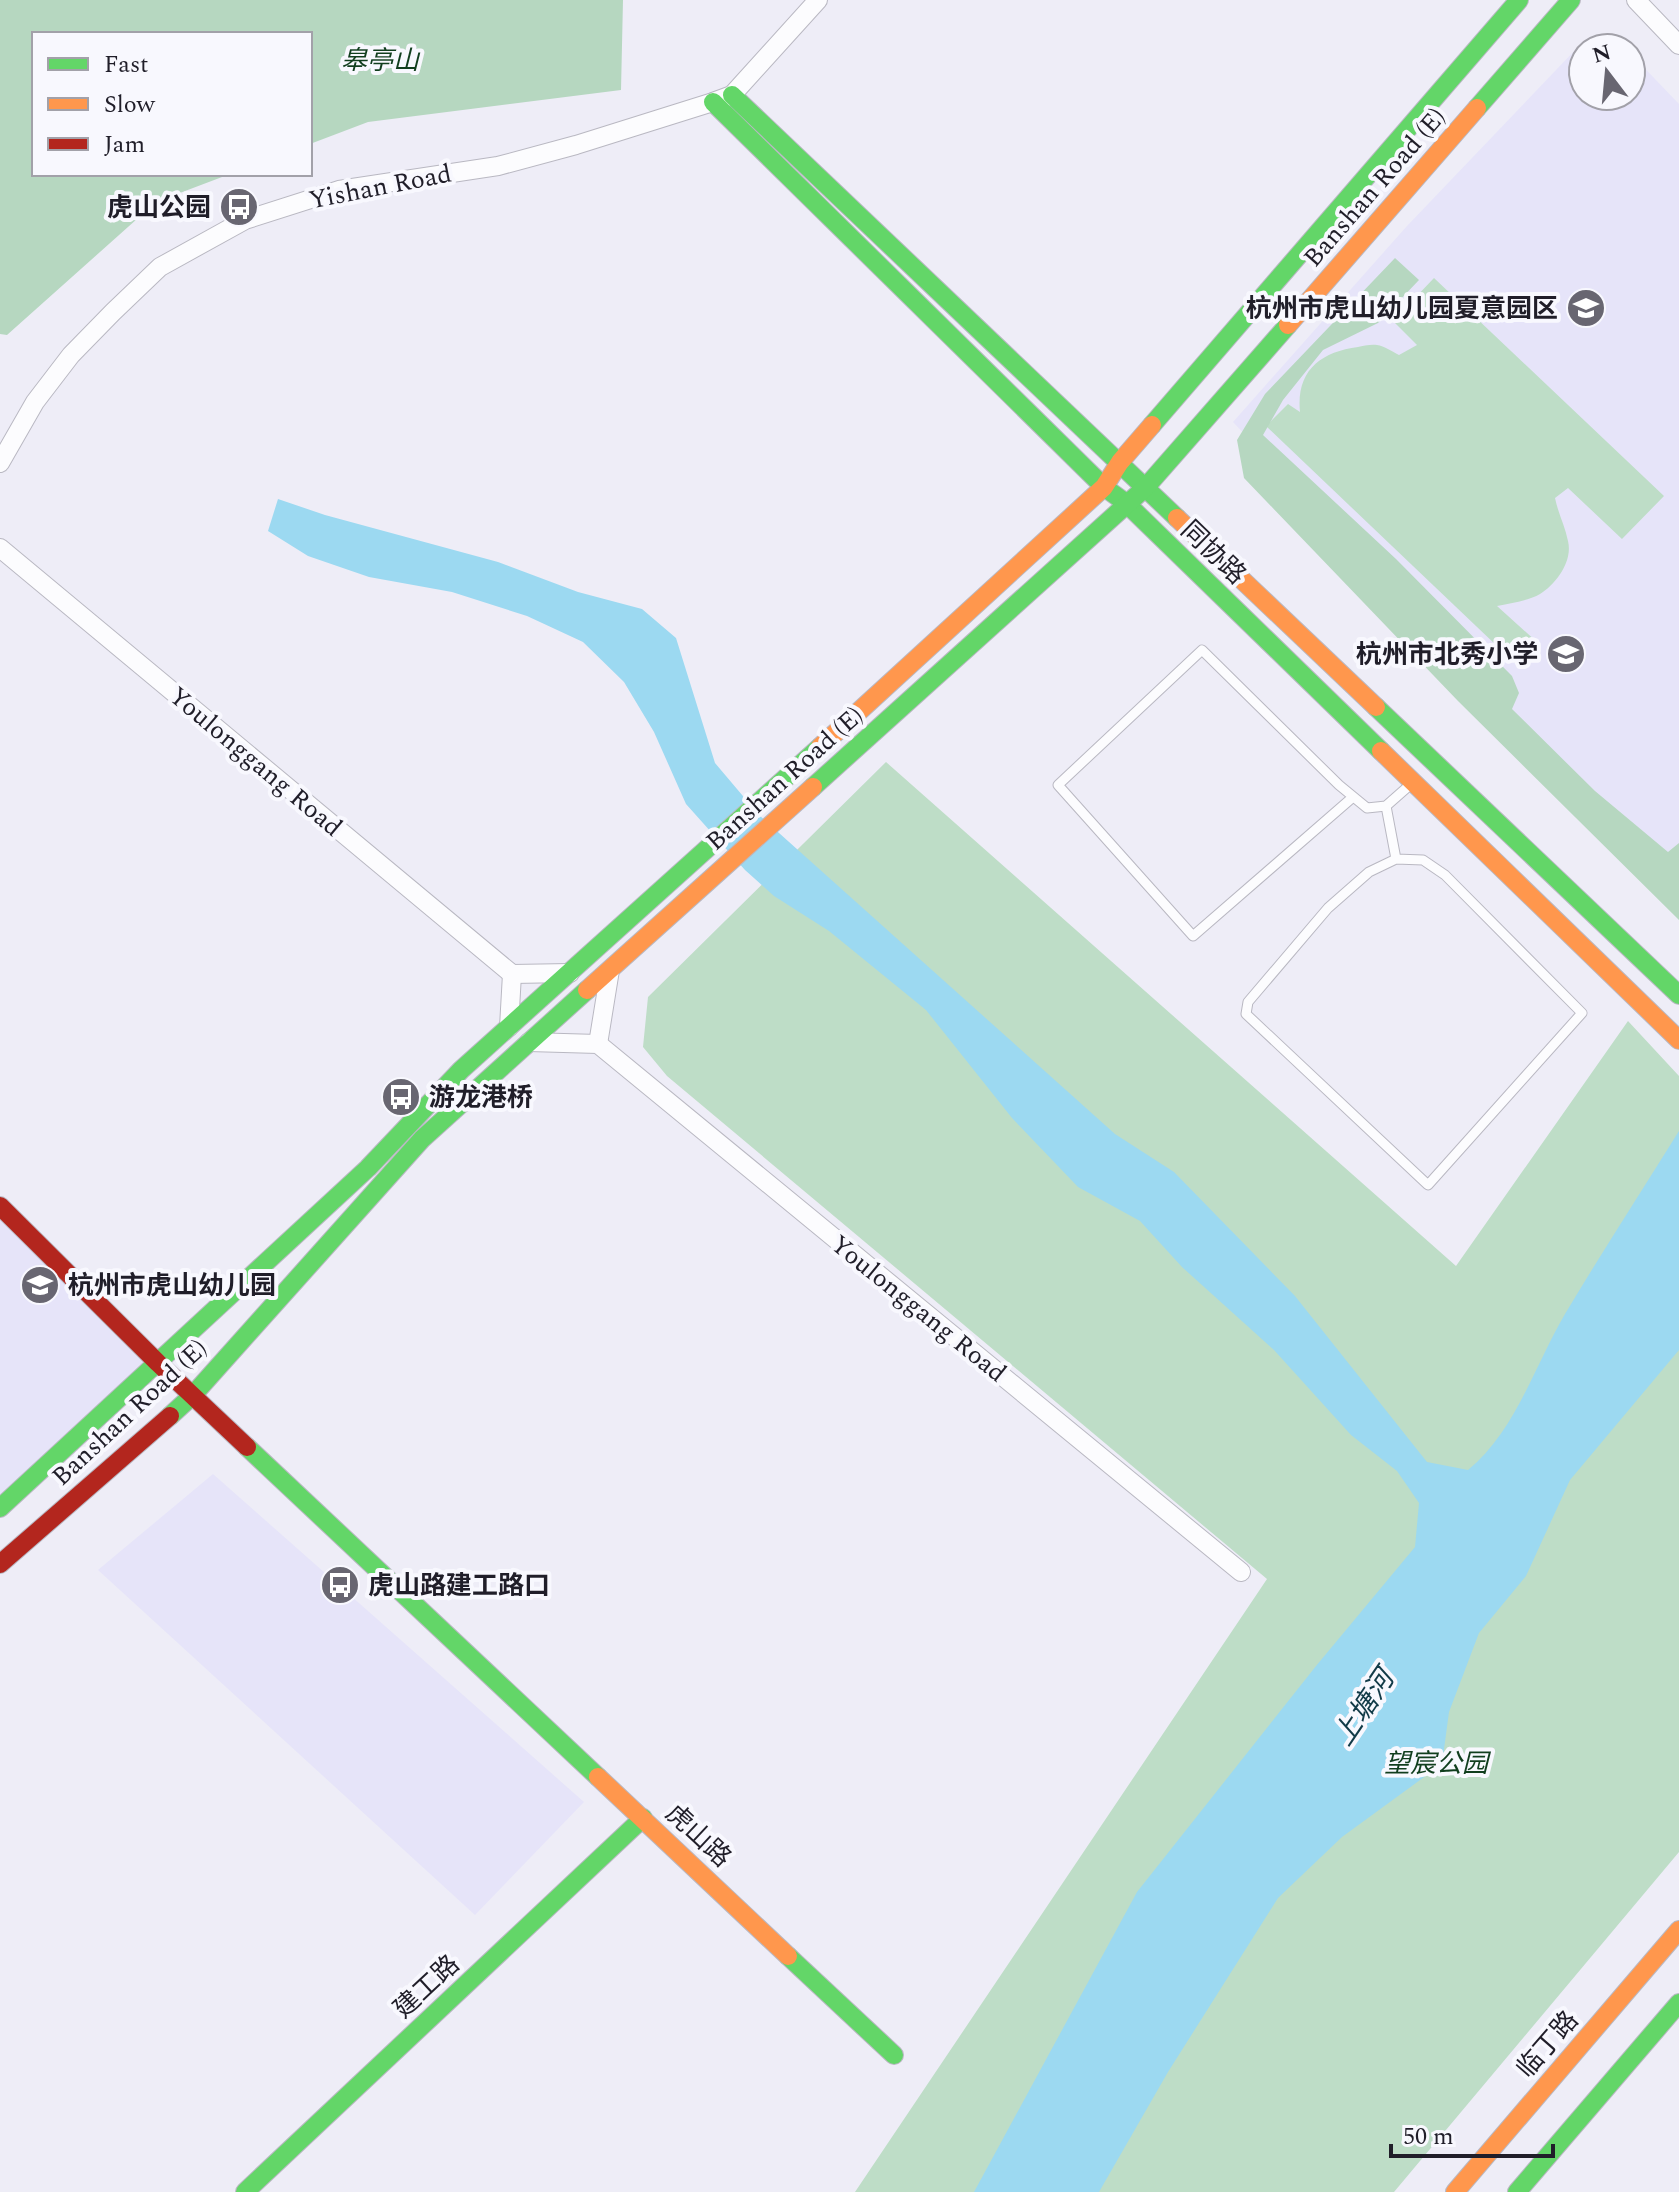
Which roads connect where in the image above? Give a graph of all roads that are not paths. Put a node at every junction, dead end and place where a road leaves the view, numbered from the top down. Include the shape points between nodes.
1 (818, 0) edge
2 (1519, 0) edge
3 (1571, 0) edge
4 (1636, 0) edge
5 (1679, 45) edge
6 (732, 95) junction
7 (713, 102) junction
8 (1120, 462) junction
9 (0, 463) edge
10 (1104, 487) junction
11 (1146, 487) junction
12 (1126, 503) junction
13 (0, 548) edge
14 (1414, 781) junction
15 (1353, 797) junction
16 (1386, 806) junction
17 (1396, 859) junction
18 (610, 970) junction
19 (570, 973) junction
20 (512, 974) junction
21 (1679, 995) edge
22 (509, 1027) junction
23 (1679, 1040) edge
24 (529, 1042) junction
25 (598, 1044) junction
26 (0, 1206) edge
27 (158, 1363) junction
28 (193, 1395) junction
29 (0, 1508) edge
30 (0, 1564) edge
31 (1241, 1572) dead end
32 (643, 1818) junction
33 (1679, 1930) edge
34 (1679, 2003) edge
35 (894, 2055) dead end
36 (245, 2192) edge
37 (1455, 2192) edge
38 (1517, 2192) edge

1 - 6 street, Yishan Road
2 - 8 main road, Banshan Road (E)
3 - 11 main road, Banshan Road (E)
4 - 5 street
6 - 7 street, Yishan Road
6 - 8 main road, 同协路
7 - 9 street, Yishan Road via 498,166 339,190 245,220 160,267 113,312 35,402
7 - 10 main road, 同协路
8 - 10 main road, Banshan Road (E)
8 - 11 main road, 同协路
10 - 12 main road, 同协路
10 - 19 main road, Banshan Road (E)
11 - 12 main road, Banshan Road (E)
11 - 21 main road, 同协路
12 - 14 main road, 同协路
12 - 18 main road, Banshan Road (E)
13 - 20 street, Youlonggang Road
14 - 16 lane
14 - 23 main road, 同协路
15 - 15 lane via 1193,936 1058,785 1202,650
15 - 16 lane via 1367,808
16 - 17 lane
17 - 17 lane via 1423,860 1445,875 1582,1013 1428,1185 1246,1014 1248,1002 1328,908 1369,872
18 - 24 main road, Banshan Road (E)
18 - 25 street
19 - 20 street
19 - 22 main road, Banshan Road (E)
20 - 22 street
22 - 27 main road, Banshan Road (E) via 368,1168
24 - 25 street
24 - 28 main road, Banshan Road (E) via 422,1139
25 - 31 street, Youlonggang Road
26 - 27 main road
27 - 28 main road
27 - 29 main road, Banshan Road (E)
28 - 30 main road, Banshan Road (E)
28 - 32 main road, 虎山路
32 - 35 main road, 虎山路
32 - 36 main road, 建工路
33 - 37 main road, 临丁路
34 - 38 main road

